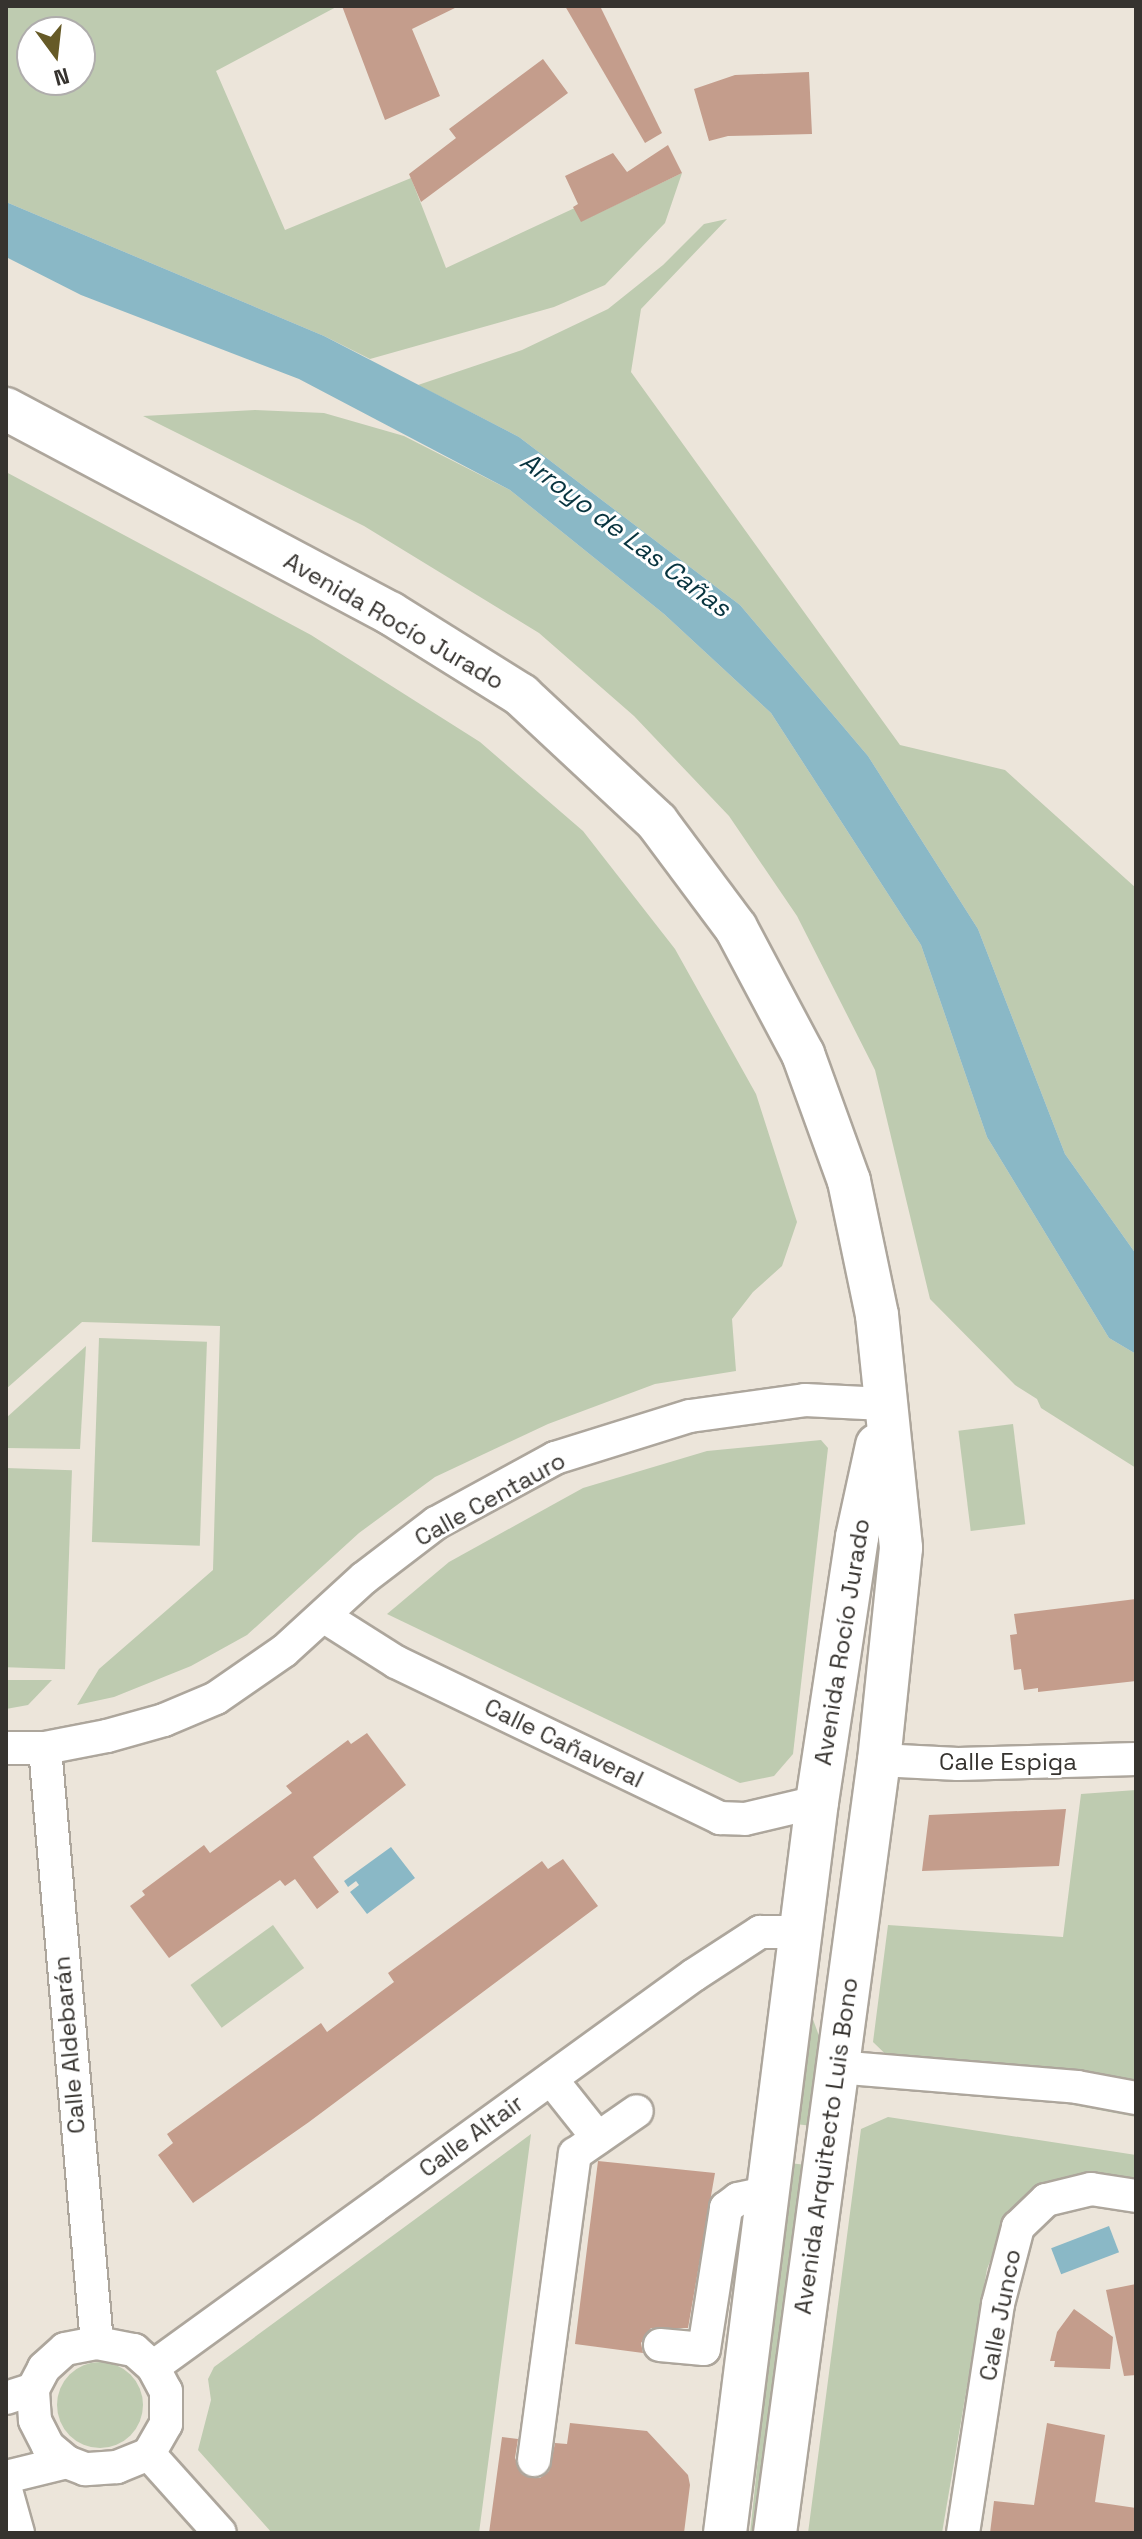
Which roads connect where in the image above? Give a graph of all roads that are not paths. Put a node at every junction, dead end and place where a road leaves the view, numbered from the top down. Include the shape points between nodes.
1 (6, 409) edge
2 (884, 1404) junction
3 (871, 1483) junction
4 (325, 1617) junction
5 (6, 1748) edge
6 (45, 1748) junction
7 (1136, 1759) edge
8 (879, 1760) junction
9 (817, 1802) junction
10 (799, 1932) junction
11 (836, 2067) junction
12 (551, 2079) junction
13 (1136, 2098) edge
14 (637, 2111) dead end
15 (598, 2138) junction
16 (767, 2193) junction
17 (1136, 2196) edge
18 (97, 2343) junction
19 (660, 2345) dead end
20 (153, 2367) junction
21 (19, 2393) edge
22 (149, 2454) junction
23 (534, 2460) dead end
24 (67, 2462) junction
25 (6, 2477) edge
26 (6, 2490) edge
27 (18, 2533) edge
28 (220, 2533) edge
29 (725, 2533) edge
30 (775, 2533) edge
31 (963, 2533) edge

1 - 2 main road, Avenida Rocío Jurado via 390,613 521,695 657,822 736,928 803,1054 849,1181 877,1315
2 - 3 main road, Avenida Rocío Jurado
2 - 4 street, Calle Centauro via 805,1400 690,1416 555,1458 436,1523 364,1578
2 - 8 main road, Avenida Rocío Jurado via 901,1548
3 - 8 main road, Avenida Rocío Jurado via 880,1527 861,1717
3 - 9 main road, Avenida Rocío Jurado via 857,1537
4 - 6 street, Calle Centauro via 216,1698 150,1724
4 - 9 street, Calle Cañaveral via 396,1662 720,1818 745,1819
5 - 6 street, Calle Centauro
6 - 18 street, Calle Aldebarán
7 - 8 street, Calle Espiga via 958,1764
8 - 11 main road, Avenida Arquitecto Luis Bono
9 - 10 main road, Avenida Arquitecto Luis Bono
10 - 12 street, Calle Altair via 760,1932
10 - 16 main road, Avenida Arquitecto Luis Bono
11 - 13 street via 1077,2087
11 - 30 main road, Avenida Arquitecto Luis Bono
12 - 15 street
12 - 20 street, Calle Altair
14 - 15 street
15 - 23 street via 575,2154
16 - 19 street via 738,2199 726,2208 704,2349
16 - 29 main road, Avenida Arquitecto Luis Bono
17 - 31 street, Calle Junco via 1091,2189 1046,2200 1018,2227 998,2304
18 - 20 street via 134,2350
18 - 21 street via 65,2349
20 - 22 street via 166,2391 166,2424
21 - 24 street via 48,2446
22 - 24 street via 117,2467 85,2469
22 - 28 street
24 - 25 street
26 - 27 street

